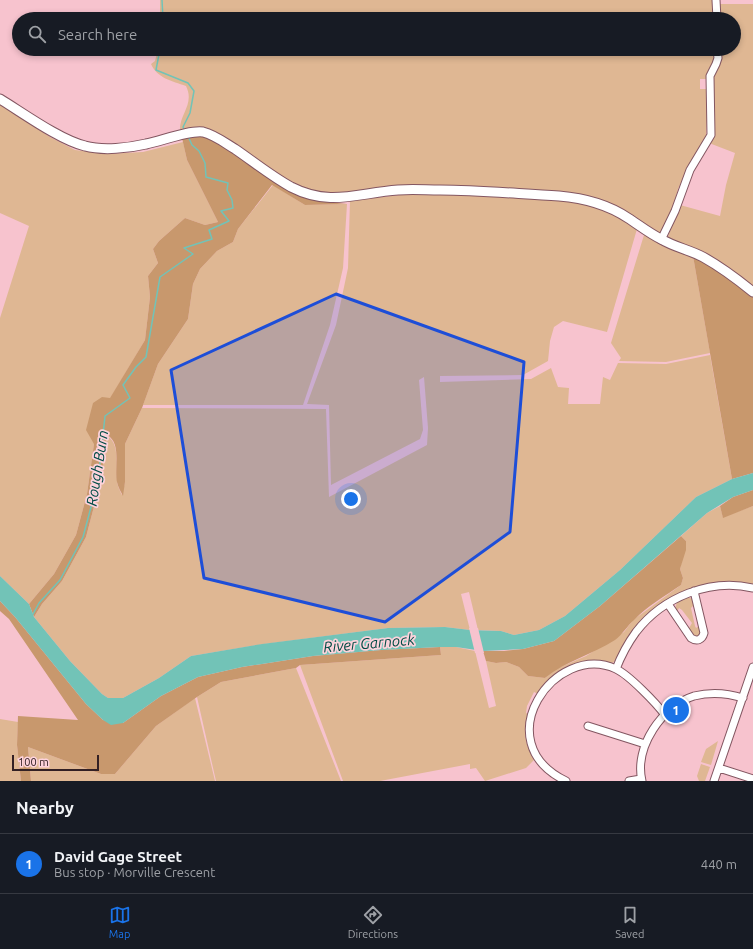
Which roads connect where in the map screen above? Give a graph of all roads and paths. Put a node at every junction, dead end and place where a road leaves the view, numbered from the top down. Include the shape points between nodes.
1 (716, 0) edge
2 (717, 12) edge
3 (717, 56) edge
4 (0, 99) edge
5 (661, 240) junction
6 (753, 292) edge
7 (753, 588) edge
8 (694, 591) junction
9 (668, 604) junction
10 (753, 666) edge
11 (616, 669) junction
12 (743, 698) junction
13 (665, 715) junction
14 (588, 726) dead end
15 (645, 744) junction
16 (719, 768) junction
17 (753, 779) edge
18 (642, 780) edge
19 (566, 781) edge
20 (629, 781) edge
21 (714, 781) edge

1 - 2 street
3 - 5 street via 710,76 711,135 690,170
4 - 5 street via 56,134 86,147 137,146 203,132 212,135 281,181 308,195 336,198 397,190 438,190 578,198 616,211
5 - 6 street via 702,257 729,273
7 - 8 street via 728,585
8 - 9 street
8 - 9 street via 704,633 701,639 692,638
9 - 11 street via 636,632
10 - 12 street
11 - 13 street via 630,679
11 - 19 street via 590,665 570,670 549,685 534,707 530,731 533,751 550,772
12 - 13 street via 719,693 694,696
12 - 16 street
13 - 15 street
14 - 15 street
15 - 18 street via 641,761
16 - 17 street
16 - 21 street
18 - 20 street

